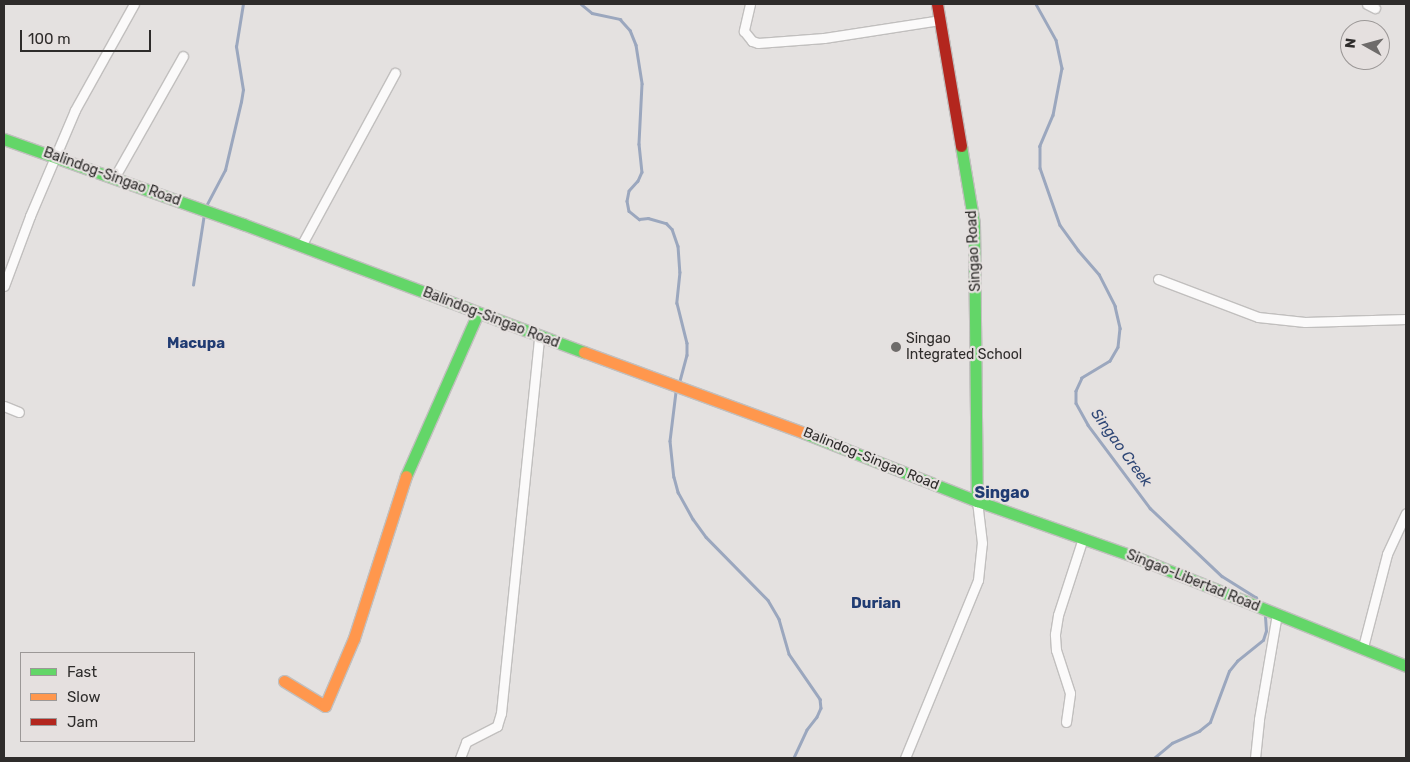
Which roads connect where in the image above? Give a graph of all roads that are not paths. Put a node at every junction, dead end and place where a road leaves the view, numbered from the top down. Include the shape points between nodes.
1 (134, 4) edge
2 (750, 4) edge
3 (937, 4) edge
4 (940, 20) junction
5 (183, 56) dead end
6 (395, 73) dead end
7 (4, 139) edge
8 (54, 157) junction
9 (114, 178) junction
10 (301, 246) junction
11 (1158, 279) dead end
12 (4, 286) edge
13 (478, 313) junction
14 (1406, 319) edge
15 (539, 336) junction
16 (4, 406) edge
17 (19, 412) dead end
18 (978, 501) junction
19 (1406, 513) edge
20 (1083, 538) junction
21 (1277, 614) junction
22 (1363, 647) junction
23 (1406, 666) edge
24 (284, 681) dead end
25 (1066, 722) dead end
26 (460, 758) edge
27 (905, 758) edge
28 (1254, 758) edge

1 - 8 street via 89,81
2 - 4 street via 744,31 758,43 824,38
3 - 4 street, Singao Road
4 - 18 street, Singao Road via 975,232
5 - 9 street
6 - 10 street
7 - 8 street, Balindog-Singao Road
8 - 9 street, Balindog-Singao Road
8 - 12 street
9 - 10 street, Balindog-Singao Road
10 - 13 street, Balindog-Singao Road
11 - 14 street via 1258,317 1274,320
13 - 15 street, Balindog-Singao Road
13 - 24 street via 410,464 354,638 325,706
15 - 18 street, Balindog-Singao Road via 843,447
15 - 26 street via 501,713 497,726 466,742
16 - 17 street
18 - 20 street, Singao-Libertad Road
18 - 27 street via 982,542 978,580
19 - 22 street via 1387,554
20 - 21 street, Singao-Libertad Road
20 - 25 street via 1055,634 1056,650 1070,693
21 - 22 street, Singao-Libertad Road
21 - 28 street
22 - 23 street, Singao-Libertad Road

